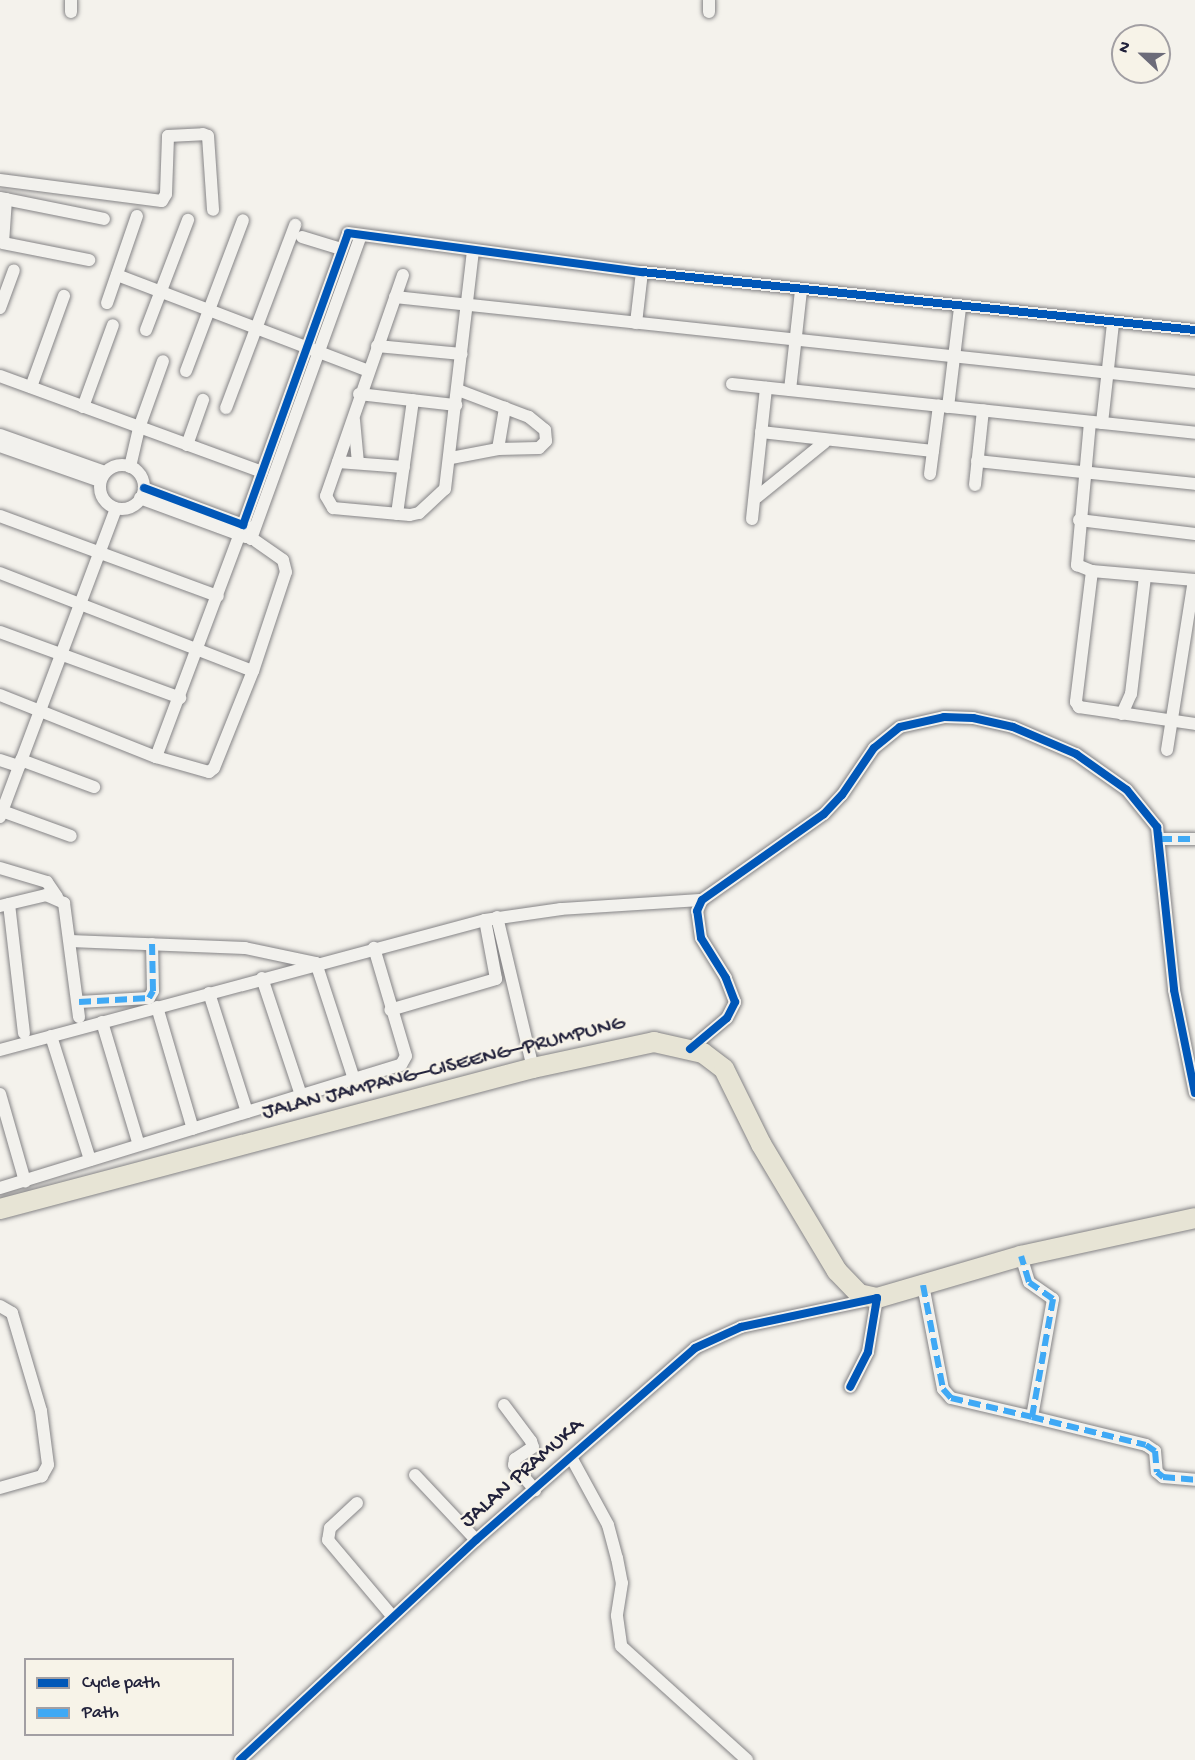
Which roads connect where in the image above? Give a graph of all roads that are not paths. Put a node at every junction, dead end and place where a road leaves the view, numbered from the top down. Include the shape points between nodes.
1 (0, 180) edge
2 (3, 198) edge
3 (213, 210) dead end
4 (137, 216) dead end
5 (104, 219) dead end
6 (188, 220) dead end
7 (243, 220) dead end
8 (295, 225) dead end
9 (361, 235) junction
10 (302, 237) dead end
11 (341, 249) junction
12 (473, 252) junction
13 (89, 260) dead end
14 (14, 270) dead end
15 (642, 272) junction
16 (117, 275) junction
17 (403, 275) dead end
18 (801, 290) junction
19 (161, 292) junction
20 (64, 296) dead end
21 (395, 297) junction
22 (107, 303) dead end
23 (467, 305) junction
24 (0, 308) edge
25 (960, 308) junction
26 (209, 310) junction
27 (1113, 322) junction
28 (636, 323) junction
29 (113, 325) dead end
30 (256, 328) junction
31 (146, 330) dead end
32 (1195, 330) edge
33 (796, 339) junction
34 (377, 346) junction
35 (312, 350) junction
36 (462, 354) junction
37 (954, 356) junction
38 (163, 361) dead end
39 (186, 371) dead end
40 (368, 371) junction
41 (1107, 372) junction
42 (1, 381) edge
43 (1195, 382) edge
44 (732, 384) dead end
45 (31, 387) junction
46 (766, 388) junction
47 (458, 390) junction
48 (790, 390) junction
49 (359, 394) junction
50 (203, 400) dead end
51 (413, 400) junction
52 (456, 405) junction
53 (83, 406) junction
54 (943, 406) junction
55 (226, 408) dead end
56 (505, 408) junction
57 (982, 411) junction
58 (354, 412) junction
59 (1096, 423) junction
60 (139, 428) junction
61 (761, 432) junction
62 (1195, 433) edge
63 (0, 435) edge
64 (825, 442) junction
65 (187, 445) junction
66 (0, 446) edge
67 (498, 449) junction
68 (933, 452) junction
69 (451, 458) junction
70 (977, 461) junction
71 (338, 462) junction
72 (358, 463) junction
73 (130, 467) junction
74 (404, 467) junction
75 (262, 472) junction
76 (1084, 472) junction
77 (930, 474) dead end
78 (103, 477) junction
79 (1195, 484) edge
80 (975, 485) dead end
81 (142, 493) junction
82 (756, 497) junction
83 (116, 509) junction
84 (397, 514) junction
85 (0, 516) edge
86 (752, 519) dead end
87 (1079, 520) junction
88 (249, 534) junction
89 (1195, 534) edge
90 (98, 552) junction
91 (1092, 571) junction
92 (0, 573) edge
93 (1145, 577) junction
94 (1194, 580) edge
95 (218, 596) junction
96 (79, 602) junction
97 (0, 632) edge
98 (198, 649) junction
99 (60, 654) junction
100 (253, 671) junction
101 (0, 695) edge
102 (180, 698) junction
103 (39, 709) junction
104 (1122, 714) junction
105 (1174, 721) junction
106 (1195, 724) edge
107 (1167, 750) dead end
108 (156, 757) junction
109 (0, 760) edge
110 (20, 763) junction
111 (94, 787) dead end
112 (1, 814) edge
113 (71, 837) dead end
114 (1195, 838) edge
115 (1160, 839) junction
116 (0, 868) edge
117 (57, 897) junction
118 (702, 900) junction
119 (5, 905) edge
120 (491, 919) junction
121 (70, 941) junction
122 (153, 944) junction
123 (374, 948) junction
124 (316, 963) junction
125 (262, 978) junction
126 (209, 993) junction
127 (80, 1002) junction
128 (157, 1007) junction
129 (390, 1010) junction
130 (79, 1017) dead end
131 (102, 1022) junction
132 (24, 1033) dead end
133 (51, 1036) junction
134 (690, 1049) junction
135 (0, 1050) edge
136 (533, 1068) junction
137 (354, 1079) junction
138 (1195, 1093) edge
139 (0, 1094) edge
140 (301, 1095) junction
141 (247, 1112) junction
142 (193, 1129) junction
143 (139, 1145) junction
144 (90, 1160) junction
145 (25, 1180) junction
146 (0, 1188) edge
147 (0, 1209) edge
148 (1195, 1218) edge
149 (1022, 1257) junction
150 (923, 1285) junction
151 (877, 1298) junction
152 (0, 1306) edge
153 (850, 1387) dead end
154 (504, 1405) dead end
155 (1032, 1417) junction
156 (571, 1457) junction
157 (415, 1475) dead end
158 (1195, 1480) edge
159 (0, 1488) edge
160 (535, 1490) junction
161 (357, 1503) dead end
162 (476, 1540) junction
163 (392, 1616) junction
164 (240, 1760) edge
165 (747, 1760) edge

1 - 3 street via 162,201 166,194 168,136 203,134 208,136
2 - 5 street
2 - 13 street via 3,243
4 - 16 street
6 - 19 street
7 - 26 street
8 - 30 street
9 - 11 street via 347,233
9 - 12 street
9 - 35 street
10 - 11 street
11 - 35 street
12 - 15 street
12 - 23 street
14 - 24 street
15 - 18 street
15 - 28 street
16 - 19 street
16 - 22 street
17 - 21 street
18 - 25 street
18 - 33 street
19 - 26 street
19 - 31 street
20 - 45 street
21 - 23 street
21 - 34 street
23 - 28 street
23 - 36 street
25 - 27 street
25 - 37 street
26 - 30 street
26 - 39 street
27 - 32 street
27 - 41 street
28 - 33 street
29 - 53 street
30 - 35 street
30 - 55 street
33 - 37 street
33 - 48 street
34 - 36 street
34 - 40 street
35 - 40 street
35 - 75 street
35 - 88 street
36 - 47 street
37 - 41 street
37 - 54 street
38 - 60 street
40 - 49 street
41 - 43 street
41 - 59 street
42 - 45 street
44 - 46 street
45 - 53 street
46 - 48 street
46 - 61 street
47 - 52 street
47 - 56 street
48 - 54 street
49 - 51 street
49 - 58 street
50 - 65 street
51 - 52 street
51 - 74 street
52 - 69 street
53 - 60 street
54 - 57 street
54 - 68 street
56 - 67 street
56 - 67 street via 529,417 545,430 546,441 539,448
57 - 59 street
57 - 70 street
58 - 71 street
58 - 72 street
59 - 62 street
59 - 76 street
60 - 65 street
60 - 73 street
61 - 64 street
61 - 82 street
63 - 78 street
64 - 68 street
64 - 82 street
65 - 75 street
66 - 78 street
67 - 69 street
68 - 77 street
69 - 84 street via 445,489 419,513
70 - 76 street
70 - 80 street
71 - 72 street
71 - 84 street via 326,496 329,505
72 - 74 street
73 - 78 street via 121,465
73 - 81 street via 137,472
74 - 84 street
75 - 88 street
76 - 79 street
76 - 87 street
78 - 83 street via 102,498
81 - 83 street via 134,505
81 - 88 street
82 - 86 street
83 - 90 street
85 - 90 street
87 - 89 street
87 - 91 street via 1077,566
88 - 95 street
88 - 100 street via 283,560 286,572
90 - 95 street
90 - 96 street
91 - 93 street
91 - 104 street via 1076,702 1084,711
92 - 96 street
93 - 94 street
93 - 104 street via 1131,694
94 - 105 street
95 - 98 street
96 - 98 street
96 - 99 street
97 - 99 street
98 - 100 street
98 - 102 street
99 - 102 street
99 - 103 street
100 - 108 street via 214,768 203,773
101 - 103 street
102 - 108 street
103 - 108 street
103 - 110 street
104 - 105 street
105 - 106 street
105 - 107 street
109 - 110 street
110 - 111 street
110 - 112 street
112 - 113 street
114 - 115 street
115 - 118 street via 1152,818 1128,790 1076,754 1013,727 944,717 900,727 874,748 824,814
115 - 138 street via 1174,990
116 - 117 street via 47,882
117 - 119 street
117 - 121 street via 64,903
118 - 120 street
118 - 134 street via 697,911 701,938 726,978 735,1002 727,1018
119 - 132 street
120 - 123 street
120 - 129 street via 496,979
120 - 136 street
121 - 122 street
121 - 127 street
122 - 124 street via 245,948
122 - 127 street via 153,991 149,998
123 - 124 street
123 - 129 street
124 - 125 street
124 - 137 street
125 - 126 street
125 - 140 street
126 - 128 street
126 - 141 street
127 - 130 street
128 - 131 street
128 - 142 street
129 - 137 street via 404,1061
131 - 133 street
131 - 143 street
133 - 135 street
133 - 144 street
134 - 136 main road, JALAN JAMPANG–CISEENG–PRUMPUNG via 654,1042
134 - 151 main road, JALAN JAMPANG–CISEENG–PRUMPUNG via 724,1069 761,1144 837,1270 859,1294
136 - 147 main road, JALAN JAMPANG–CISEENG–PRUMPUNG
137 - 140 street
139 - 145 street
140 - 141 street
141 - 142 street
142 - 143 street
143 - 144 street
144 - 145 street
145 - 146 street
148 - 149 main road
149 - 150 main road
149 - 155 street via 1029,1282 1053,1299
150 - 151 main road
150 - 155 street via 944,1389 951,1398
151 - 153 street via 868,1352
151 - 156 street, JALAN PRAMUKA via 741,1327 695,1348
152 - 159 street via 12,1313 41,1411 48,1466 42,1476
154 - 160 street via 531,1441 533,1447 515,1459 514,1465
155 - 158 street via 1146,1445 1155,1451 1157,1472 1163,1477
156 - 160 street, JALAN PRAMUKA
156 - 165 street via 608,1525 617,1558 622,1582 617,1616 621,1646
157 - 162 street
160 - 162 street, JALAN PRAMUKA
161 - 163 street via 330,1528 328,1540
162 - 163 street, JALAN PRAMUKA
163 - 164 street, JALAN PRAMUKA

